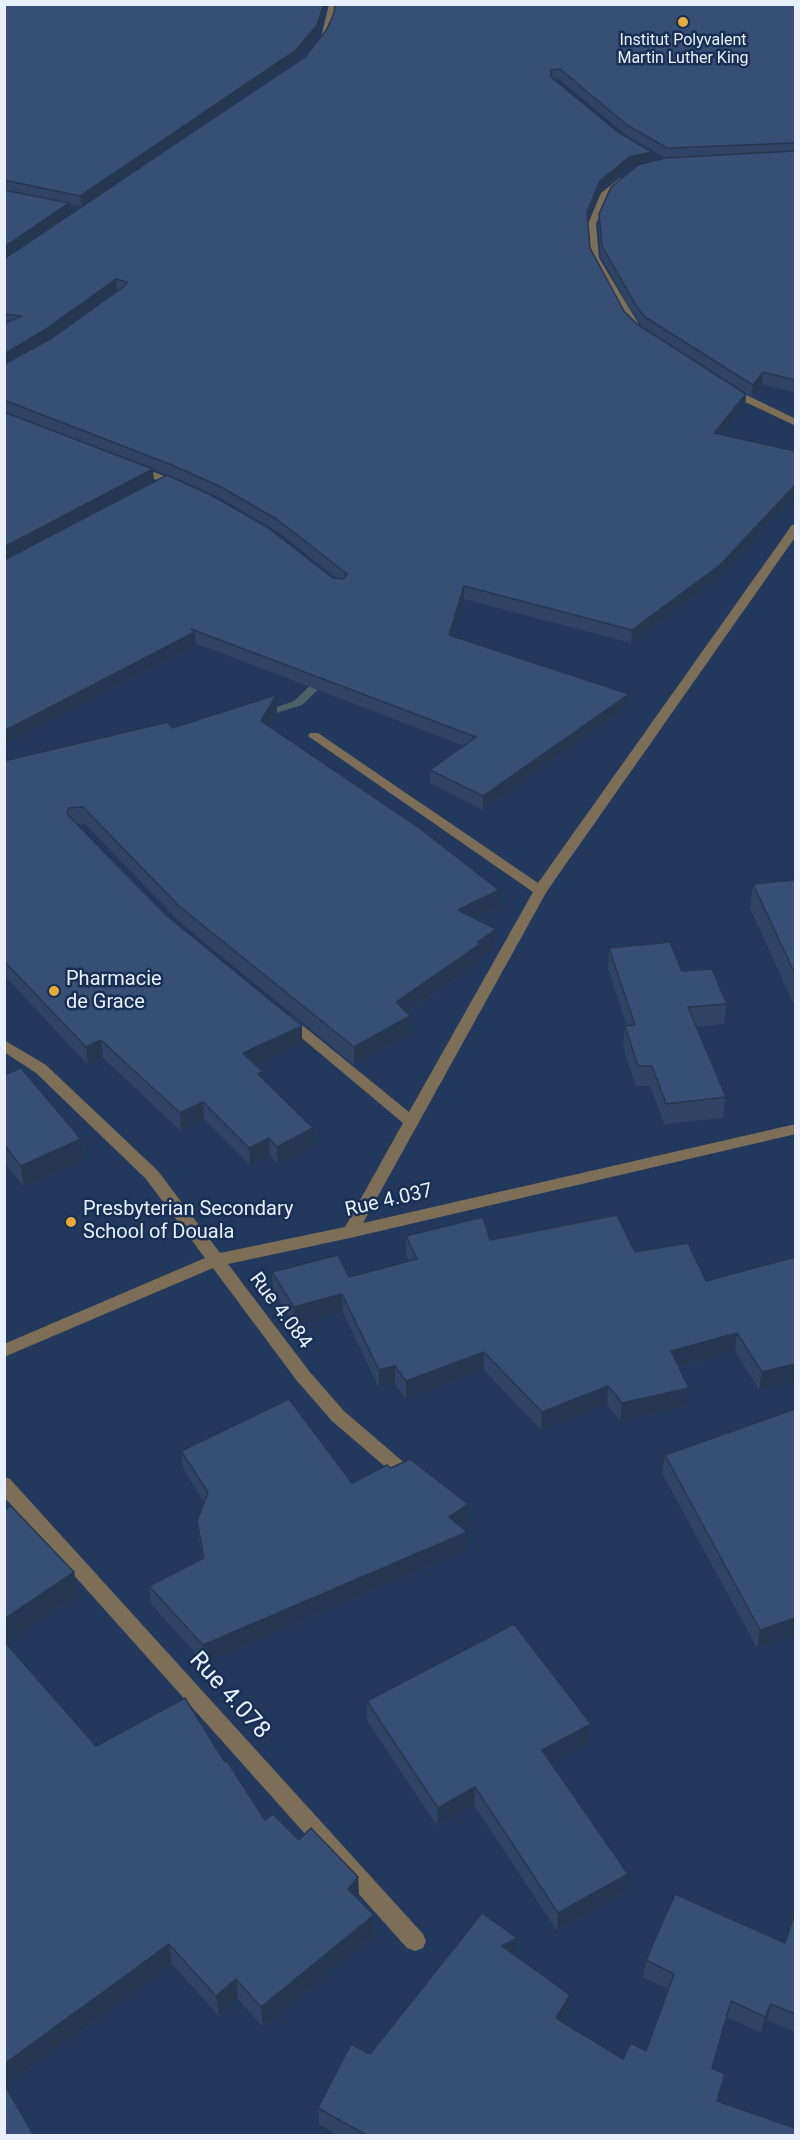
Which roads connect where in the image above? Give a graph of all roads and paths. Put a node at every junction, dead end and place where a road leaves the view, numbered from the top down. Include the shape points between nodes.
1 (333, 4) edge
2 (314, 52) edge
3 (633, 171) edge
4 (640, 332) edge
5 (716, 383) edge
6 (795, 423) edge
7 (124, 464) edge
8 (188, 490) edge
9 (795, 527) edge
10 (314, 736) dead end
11 (540, 891) junction
12 (274, 1010) edge
13 (4, 1045) edge
14 (411, 1121) junction
15 (795, 1129) edge
16 (350, 1232) junction
17 (216, 1260) junction
18 (4, 1351) edge
19 (402, 1471) edge
20 (4, 1484) edge
21 (415, 1941) dead end

1 - 2 street via 326,33
3 - 4 street via 604,195 592,225 595,258
5 - 6 street
7 - 8 street via 163,484
9 - 11 street
10 - 11 street
11 - 14 street
12 - 14 street
13 - 17 street, Rue 4.084 via 41,1069 152,1175
14 - 16 street
15 - 16 street, Rue 4.037
16 - 17 street, Rue 4.037
17 - 18 street, Rue 4.037
17 - 19 street, Rue 4.084 via 338,1416
20 - 21 street, Rue 4.078

